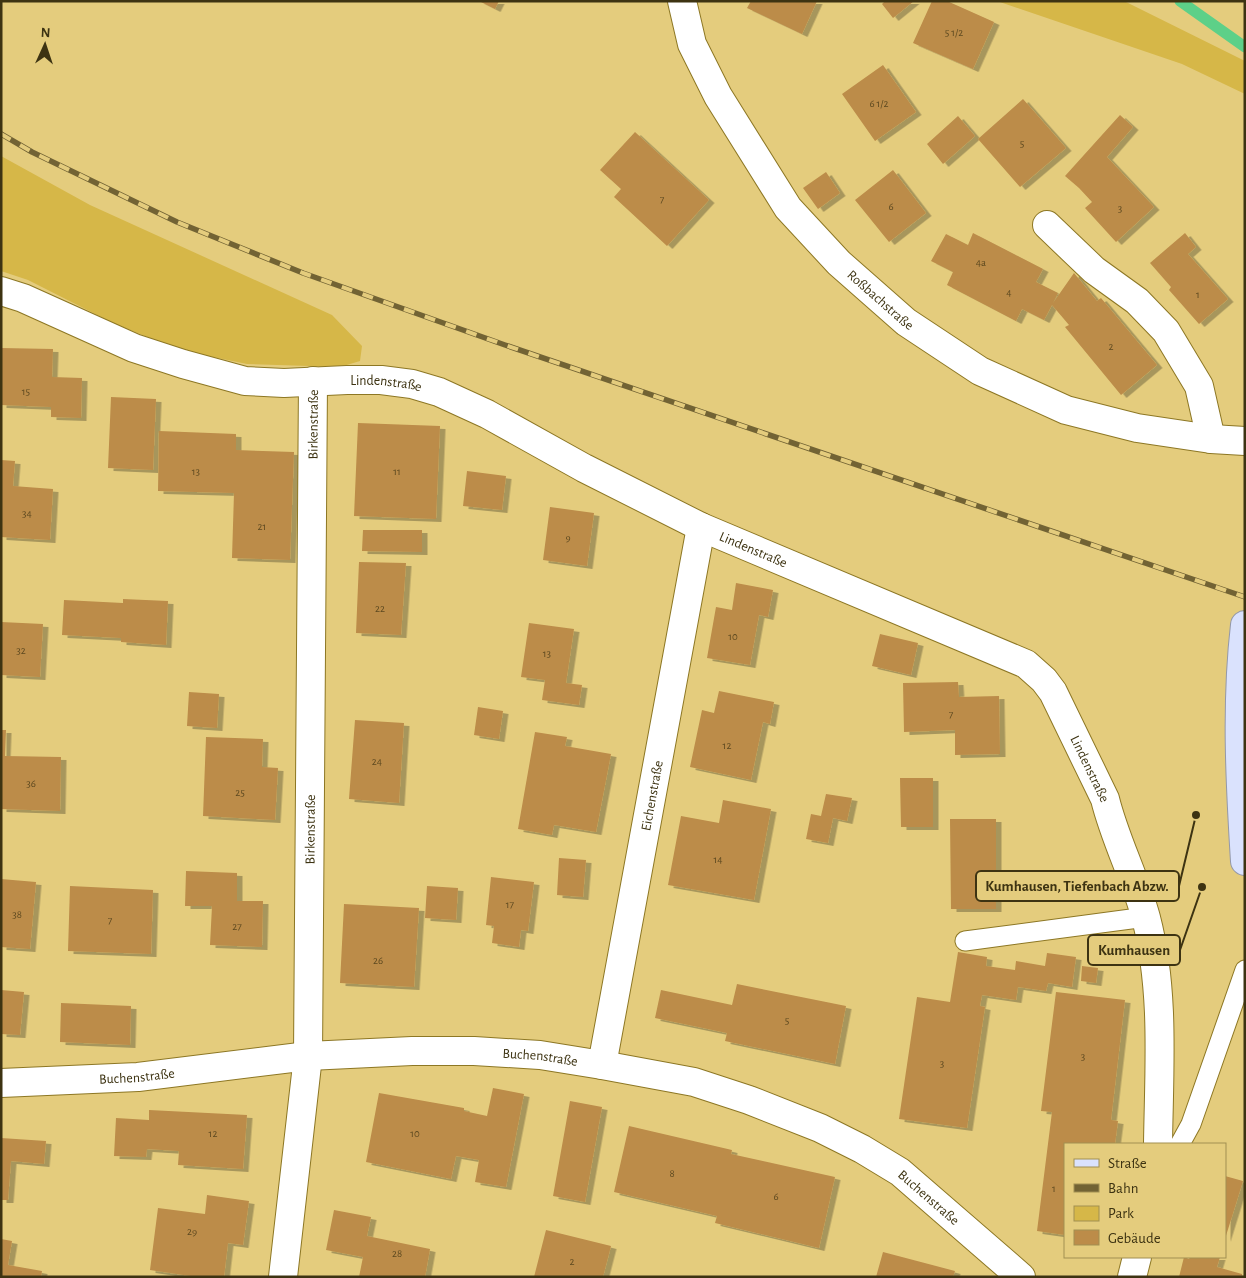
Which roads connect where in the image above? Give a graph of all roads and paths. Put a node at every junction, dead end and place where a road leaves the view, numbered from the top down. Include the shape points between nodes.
1 (682, 1) edge
2 (1047, 225) dead end
3 (1, 291) edge
4 (313, 381) junction
5 (1211, 439) junction
6 (1245, 441) edge
7 (701, 527) junction
8 (1245, 625) edge
9 (1245, 861) edge
10 (1146, 917) junction
11 (965, 941) dead end
12 (1245, 970) edge
13 (308, 1056) junction
14 (602, 1065) junction
15 (1, 1083) edge
16 (1158, 1143) edge
17 (1181, 1143) edge
18 (1138, 1258) edge
19 (283, 1277) edge
20 (1021, 1277) edge
21 (1132, 1277) edge

1 - 5 street, Roßbachstraße via 692,44 718,96 788,208 839,264 906,322 980,371 1066,410 1137,428
2 - 5 street via 1094,270 1137,301 1166,331 1199,386
3 - 4 street, Lindenstraße via 114,340 183,364 246,381
4 - 7 street, Lindenstraße via 381,380 439,392
4 - 13 street, Birkenstraße
5 - 6 street, Roßbachstraße
7 - 10 street, Lindenstraße via 1026,664 1053,692 1105,799
7 - 14 street, Eichenstraße
8 - 9 main road via 1239,742
10 - 11 lane
10 - 16 street, Lindenstraße via 1159,1005
12 - 17 lane via 1191,1124
13 - 14 street, Buchenstraße via 412,1050 474,1051
13 - 15 street, Buchenstraße via 138,1077
13 - 19 street, Birkenstraße
14 - 20 street, Buchenstraße via 703,1085 820,1128 900,1172
18 - 21 street

